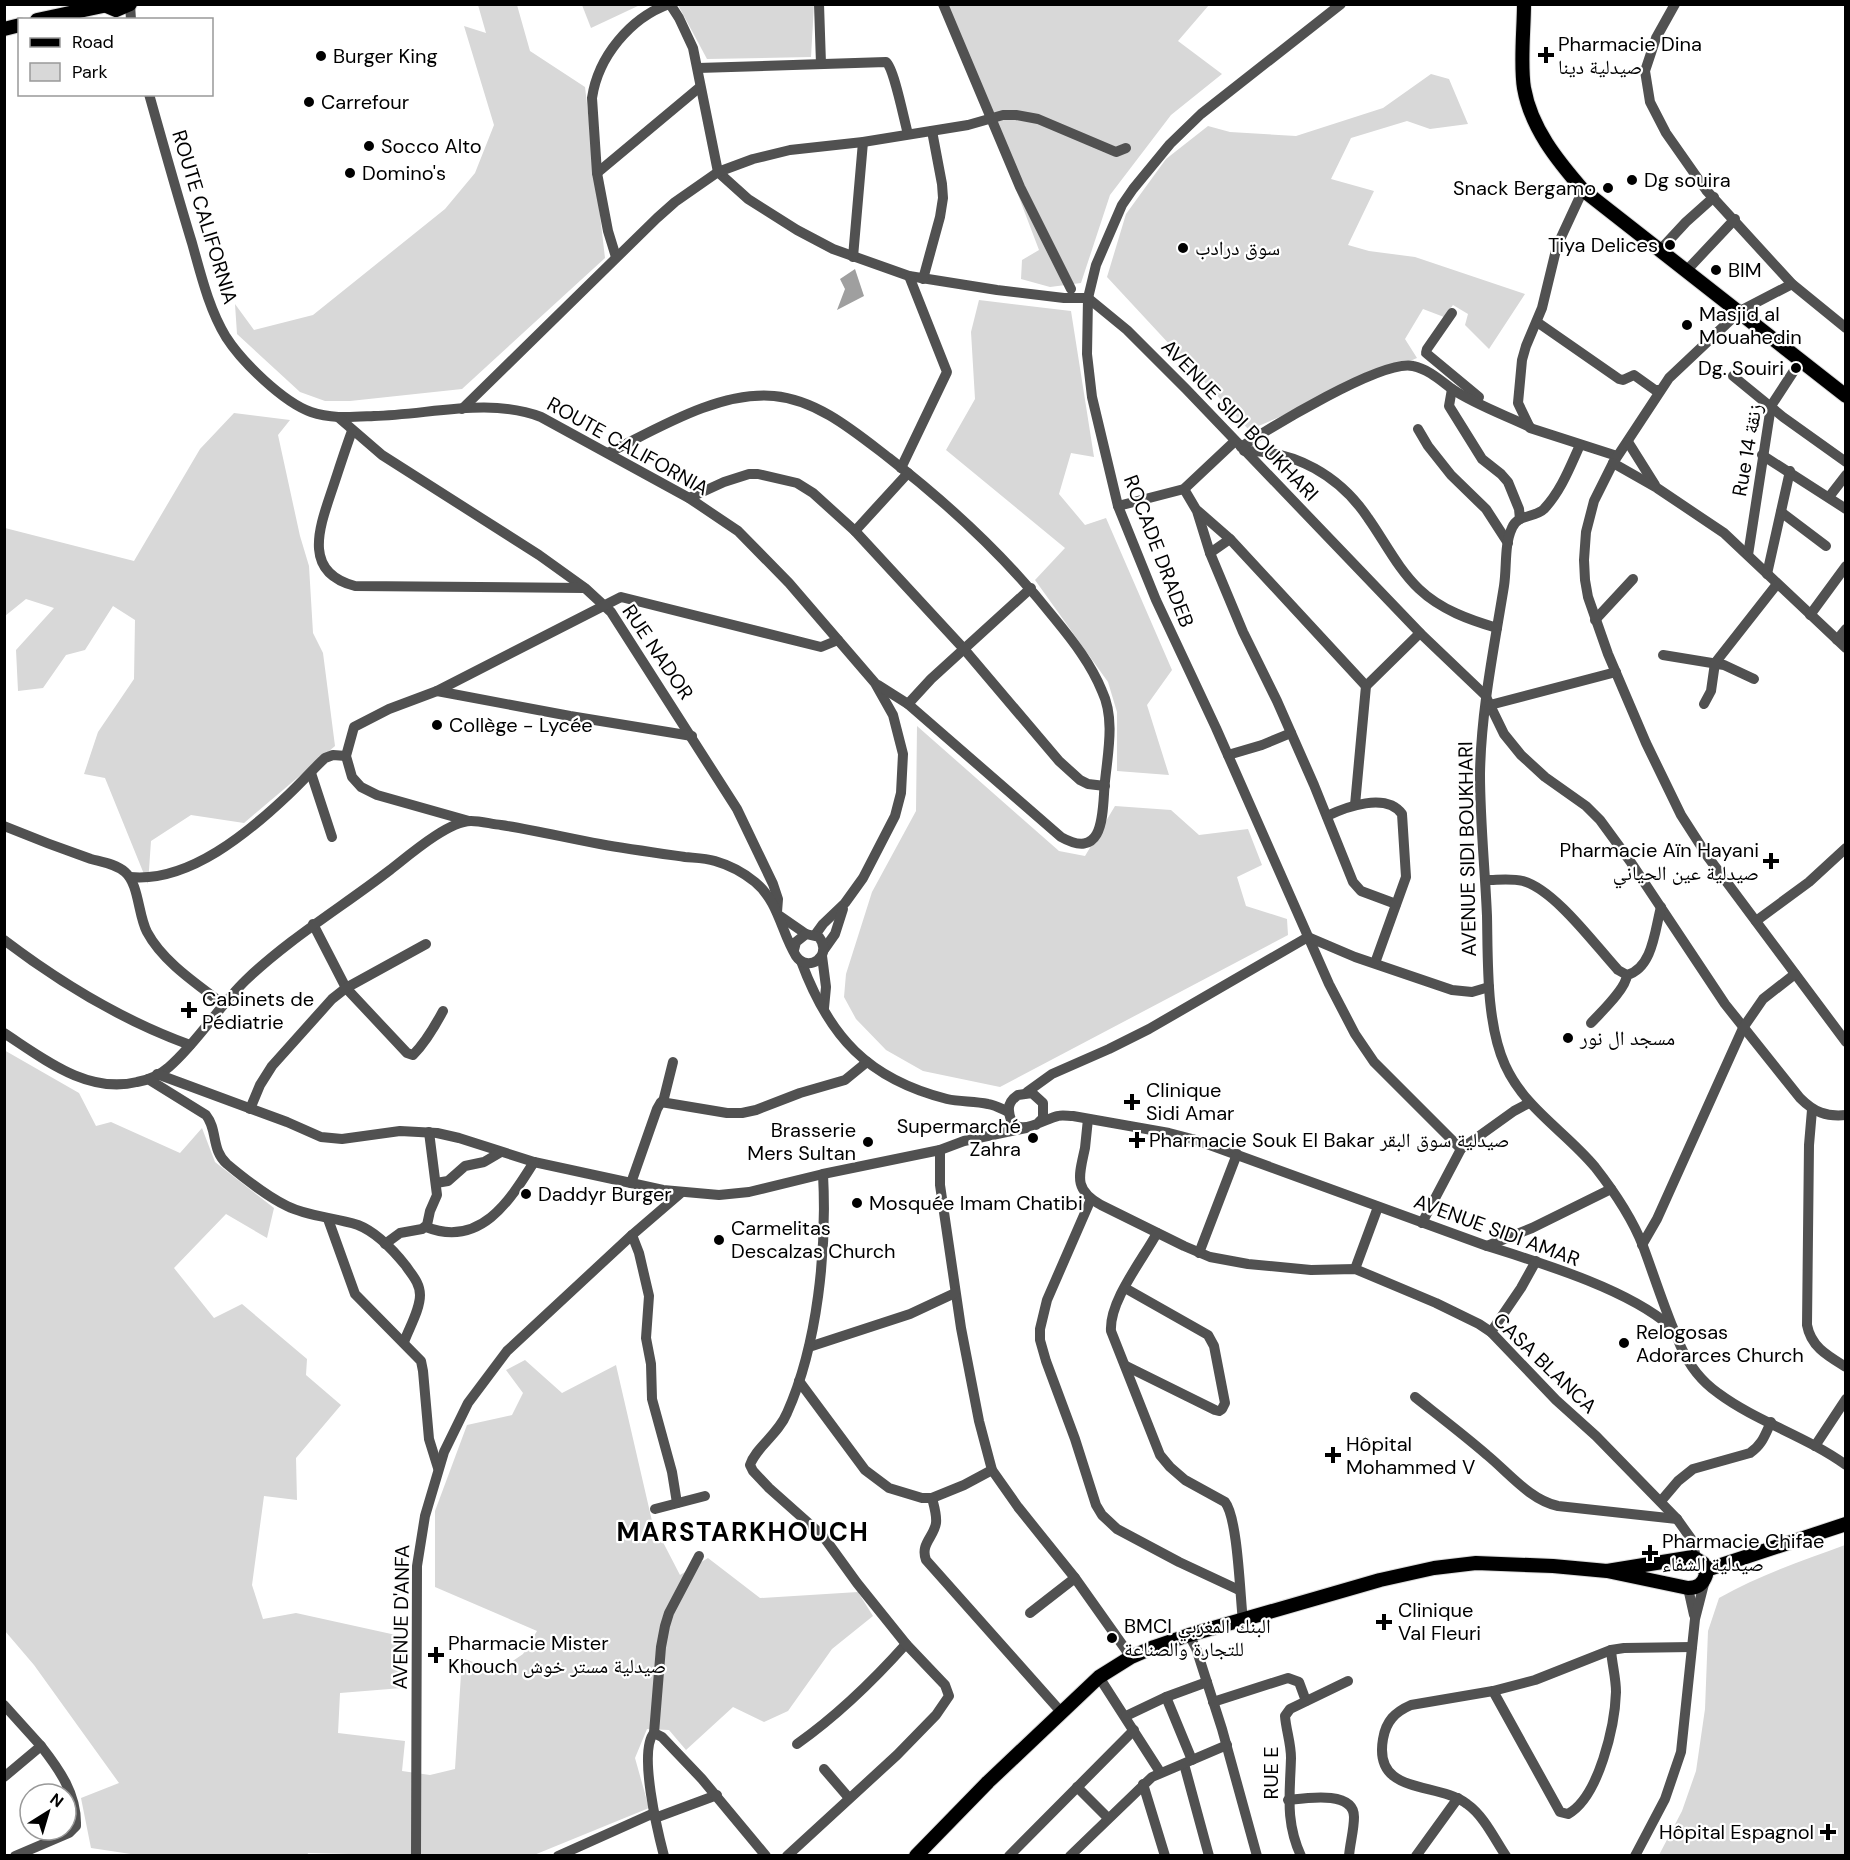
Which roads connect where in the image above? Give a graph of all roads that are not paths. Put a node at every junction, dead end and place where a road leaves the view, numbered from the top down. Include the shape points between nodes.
1 (70, 4) edge
2 (130, 4) edge
3 (670, 4) edge
4 (819, 4) edge
5 (943, 4) edge
6 (1341, 4) edge
7 (1524, 4) edge
8 (1675, 4) edge
9 (110, 10) edge
10 (43, 18) edge
11 (821, 64) junction
12 (698, 68) junction
13 (700, 87) junction
14 (150, 96) edge
15 (992, 120) junction
16 (932, 130) junction
17 (908, 134) junction
18 (863, 142) junction
19 (1126, 148) dead end
20 (717, 172) junction
21 (597, 173) junction
22 (1583, 190) junction
23 (1714, 198) junction
24 (1735, 219) junction
25 (1661, 249) junction
26 (616, 257) junction
27 (854, 257) junction
28 (1688, 270) junction
29 (909, 276) junction
30 (923, 279) junction
31 (1792, 284) junction
32 (1071, 289) dead end
33 (1088, 298) junction
34 (1740, 311) junction
35 (1452, 313) dead end
36 (1537, 322) junction
37 (1845, 328) edge
38 (1801, 360) junction
39 (1733, 376) dead end
40 (1452, 389) junction
41 (1659, 390) junction
42 (1845, 396) edge
43 (1770, 406) junction
44 (462, 409) junction
45 (1495, 411) junction
46 (338, 417) junction
47 (1530, 428) junction
48 (1418, 429) dead end
49 (352, 431) junction
50 (1628, 442) junction
51 (1580, 445) junction
52 (1240, 446) junction
53 (608, 453) junction
54 (1762, 455) junction
55 (1615, 460) junction
56 (1845, 462) edge
57 (905, 470) junction
58 (1790, 471) junction
59 (1845, 475) edge
60 (1657, 488) junction
61 (1184, 489) junction
62 (1829, 497) junction
63 (689, 498) junction
64 (1118, 506) junction
65 (1845, 508) edge
66 (1197, 510) junction
67 (1781, 512) junction
68 (1520, 519) junction
69 (855, 531) junction
70 (1230, 538) junction
71 (1508, 543) junction
72 (1826, 546) dead end
73 (1210, 553) junction
74 (1748, 555) junction
75 (1845, 566) edge
76 (1767, 574) junction
77 (1633, 579) dead end
78 (1777, 584) junction
79 (585, 588) junction
80 (1031, 588) junction
81 (604, 605) junction
82 (1810, 615) junction
83 (1595, 620) junction
84 (1497, 628) junction
85 (1845, 629) edge
86 (1420, 633) junction
87 (838, 640) junction
88 (1841, 644) edge
89 (963, 649) junction
90 (1663, 655) dead end
91 (1715, 663) junction
92 (1616, 672) junction
93 (1754, 679) dead end
94 (875, 683) junction
95 (1366, 686) junction
96 (437, 691) junction
97 (1488, 700) junction
98 (908, 704) junction
99 (1704, 704) dead end
100 (1291, 733) junction
101 (692, 736) junction
102 (1228, 755) junction
103 (346, 756) junction
104 (311, 773) junction
105 (1105, 786) junction
106 (1355, 805) junction
107 (1326, 816) junction
108 (470, 821) junction
109 (4, 826) edge
110 (332, 837) dead end
111 (1845, 849) edge
112 (763, 862) junction
113 (130, 877) junction
114 (750, 879) junction
115 (1486, 880) junction
116 (845, 903) junction
117 (1396, 904) junction
118 (1661, 907) junction
119 (778, 914) junction
120 (1756, 921) junction
121 (313, 924) junction
122 (810, 934) junction
123 (1308, 937) junction
124 (4, 940) edge
125 (426, 944) dead end
126 (794, 950) junction
127 (823, 953) junction
128 (801, 961) junction
129 (1375, 963) junction
130 (1795, 974) junction
131 (1627, 975) junction
132 (1489, 987) junction
133 (346, 988) junction
134 (224, 1004) junction
135 (824, 1008) junction
136 (443, 1011) dead end
137 (1591, 1023) dead end
138 (1743, 1028) junction
139 (4, 1033) edge
140 (1845, 1042) edge
141 (190, 1045) junction
142 (673, 1062) dead end
143 (867, 1062) junction
144 (153, 1077) junction
145 (1042, 1080) junction
146 (1027, 1092) junction
147 (1014, 1098) junction
148 (663, 1102) junction
149 (1043, 1103) junction
150 (1529, 1103) junction
151 (991, 1104) junction
152 (250, 1109) junction
153 (1812, 1110) junction
154 (1010, 1114) junction
155 (1845, 1115) edge
156 (1058, 1116) junction
157 (1088, 1119) junction
158 (1031, 1126) junction
159 (429, 1132) junction
160 (995, 1135) junction
161 (940, 1149) junction
162 (1461, 1149) junction
163 (501, 1152) junction
164 (1237, 1154) junction
165 (534, 1162) junction
166 (824, 1174) junction
167 (436, 1183) junction
168 (631, 1183) junction
169 (1611, 1189) junction
170 (682, 1192) junction
171 (1091, 1199) junction
172 (1378, 1207) junction
173 (328, 1219) junction
174 (1422, 1223) junction
175 (426, 1227) junction
176 (1157, 1233) junction
177 (632, 1235) junction
178 (385, 1244) junction
179 (1642, 1245) junction
180 (1487, 1246) junction
181 (1199, 1253) junction
182 (1536, 1261) junction
183 (1355, 1269) junction
184 (1125, 1288) junction
185 (955, 1293) junction
186 (1673, 1329) junction
187 (1491, 1332) junction
188 (404, 1342) junction
189 (809, 1347) junction
190 (1126, 1366) junction
191 (1845, 1367) edge
192 (799, 1381) junction
193 (1415, 1397) dead end
194 (1845, 1399) edge
195 (1770, 1422) junction
196 (1815, 1446) junction
197 (1845, 1464) edge
198 (438, 1467) junction
199 (992, 1470) junction
200 (705, 1496) dead end
201 (932, 1498) junction
202 (1661, 1501) junction
203 (677, 1503) junction
204 (655, 1509) dead end
205 (1677, 1519) junction
206 (1845, 1524) edge
207 (699, 1556) dead end
208 (1689, 1559) junction
209 (1607, 1571) junction
210 (1705, 1575) junction
211 (1075, 1578) junction
212 (1686, 1587) junction
213 (1239, 1590) junction
214 (1030, 1613) dead end
215 (1695, 1618) junction
216 (1243, 1621) junction
217 (1189, 1635) junction
218 (906, 1644) junction
219 (1692, 1647) junction
220 (1611, 1650) junction
221 (1131, 1657) junction
222 (1099, 1677) junction
223 (1348, 1681) dead end
224 (1207, 1682) junction
225 (1493, 1691) junction
226 (1166, 1697) junction
227 (1306, 1701) junction
228 (1213, 1702) junction
229 (4, 1705) edge
230 (1062, 1713) junction
231 (1126, 1716) junction
232 (1134, 1730) junction
233 (654, 1733) junction
234 (797, 1744) dead end
235 (1227, 1745) junction
236 (41, 1746) junction
237 (1188, 1762) junction
238 (824, 1769) dead end
239 (1160, 1772) junction
240 (4, 1777) edge
241 (1143, 1784) junction
242 (1077, 1787) junction
243 (717, 1795) junction
244 (849, 1798) junction
245 (1458, 1798) junction
246 (1288, 1800) junction
247 (654, 1816) junction
248 (1108, 1818) junction
249 (15, 1856) edge
250 (416, 1856) edge
251 (558, 1856) edge
252 (664, 1856) edge
253 (766, 1856) edge
254 (787, 1856) edge
255 (916, 1856) edge
256 (1009, 1856) edge
257 (1070, 1856) edge
258 (1164, 1856) edge
259 (1209, 1856) edge
260 (1257, 1856) edge
261 (1301, 1856) edge
262 (1349, 1856) edge
263 (1416, 1856) edge
264 (1506, 1856) edge
265 (1635, 1856) edge

1 - 10 main road
2 - 9 main road
3 - 12 street via 689,38
3 - 21 street via 650,13 621,38 598,74 592,99
4 - 11 street
5 - 15 street
6 - 33 street, ROCADE DRADEB via 1201,114 1149,168 1122,205 1106,239
7 - 22 main road via 1526,95 1552,153
8 - 23 street via 1656,38 1645,71 1650,102 1680,155
9 - 10 main road
11 - 12 street
11 - 17 street via 890,64
12 - 13 street
13 - 20 street
13 - 21 street
14 - 46 street, ROUTE CALIFORNIA via 206,292 227,338 249,365 286,398 310,411
15 - 16 street
15 - 19 street via 1003,115 1038,119 1116,152
15 - 32 street via 1020,187
16 - 17 street
16 - 30 street via 943,198
17 - 18 street
18 - 20 street via 790,150
18 - 27 street
20 - 26 street via 675,202
20 - 27 street via 776,217
21 - 26 street
22 - 25 main road
22 - 36 street via 1552,260
23 - 24 street
23 - 25 street
24 - 28 street
24 - 31 street
25 - 28 main road
26 - 44 street
27 - 29 street
28 - 34 main road
29 - 30 street
29 - 57 street via 947,372
30 - 33 street
31 - 34 street
31 - 37 street
33 - 52 street, AVENUE SIDI BOUKHARI via 1127,330
33 - 64 street, ROCADE DRADEB via 1087,354 1092,397
34 - 38 main road
34 - 41 street
35 - 45 street via 1426,353
36 - 41 street via 1619,379 1634,375
36 - 47 street via 1526,346 1518,403
38 - 42 main road
38 - 43 street, Rue 14 زنقة
39 - 43 street
40 - 45 street
40 - 52 street via 1438,377 1403,364 1283,420
40 - 68 street via 1449,406 1482,459 1508,482
41 - 50 street
43 - 54 street, Rue 14 زنقة
43 - 56 street
44 - 46 street, ROUTE CALIFORNIA
44 - 53 street, ROUTE CALIFORNIA via 504,408 530,413
45 - 47 street
46 - 49 street, RUE NADOR
47 - 51 street
48 - 71 street via 1451,475 1486,508
49 - 79 street, RUE NADOR via 382,455
49 - 79 street via 318,536 321,561 336,578 355,586
50 - 55 street
50 - 60 street
51 - 55 street
51 - 68 street via 1563,481 1543,510
52 - 61 street
52 - 84 street via 1284,455 1340,484 1419,589 1447,609
52 - 86 street, AVENUE SIDI BOUKHARI
53 - 57 street via 719,403 774,396 819,410
53 - 63 street, ROUTE CALIFORNIA
54 - 58 street
54 - 74 street, Rue 14 زنقة
55 - 60 street
55 - 83 street via 1594,501 1585,540 1585,580
57 - 69 street
57 - 80 street via 976,531
58 - 62 street
58 - 67 street
59 - 62 street
60 - 74 street via 1724,533
61 - 64 street
61 - 66 street
62 - 65 street
63 - 69 street via 749,474 767,475 797,483 813,493
63 - 87 street, ROUTE CALIFORNIA via 738,531
64 - 102 street, ROCADE DRADEB via 1156,600
66 - 70 street
66 - 73 street
67 - 72 street
67 - 76 street
68 - 71 street via 1511,530
69 - 89 street
70 - 73 street
70 - 95 street
71 - 84 street
73 - 100 street
74 - 76 street
75 - 82 street
76 - 78 street
77 - 83 street
78 - 82 street
78 - 91 street
79 - 81 street, RUE NADOR
80 - 89 street
80 - 105 street via 1076,646 1103,692 1109,725
81 - 87 street via 621,597 821,647
81 - 96 street
81 - 101 street, RUE NADOR via 618,620
82 - 88 street
83 - 92 street
84 - 97 street
85 - 88 street
86 - 95 street
86 - 97 street, AVENUE SIDI BOUKHARI
87 - 94 street, ROUTE CALIFORNIA
89 - 98 street
89 - 105 street via 1059,761 1080,780
90 - 91 street
91 - 93 street
91 - 99 street via 1711,691
92 - 97 street
92 - 120 street via 1681,815
94 - 98 street
94 - 116 street, ROUTE CALIFORNIA via 898,729 903,754 901,793 890,829
95 - 106 street
96 - 101 street
96 - 103 street via 356,724
97 - 115 street, AVENUE SIDI BOUKHARI via 1480,774
97 - 118 street via 1504,734 1521,755 1586,806 1606,827
98 - 105 street via 1071,843 1089,841 1099,831
100 - 102 street
100 - 107 street
101 - 112 street, RUE NADOR via 737,809
102 - 123 street, ROCADE DRADEB
103 - 104 street via 325,758
103 - 108 street via 352,777 365,789
104 - 110 street
104 - 113 street via 267,814 210,856 171,874
106 - 107 street
106 - 117 street via 1390,806 1401,813 1406,873
107 - 117 street via 1354,886
108 - 114 street via 705,859
108 - 121 street via 438,835
109 - 113 street via 121,868
111 - 120 street via 1809,882
112 - 114 street
112 - 119 street, RUE NADOR via 778,899
113 - 134 street via 148,934 181,969
114 - 119 street via 765,891
115 - 131 street via 1522,881 1545,892
115 - 132 street, AVENUE SIDI BOUKHARI
116 - 122 street, ROUTE CALIFORNIA
116 - 127 street, ROUTE CALIFORNIA via 835,934
117 - 129 street
118 - 131 street via 1648,955 1638,969
118 - 138 street
119 - 122 street
119 - 126 street
120 - 130 street
121 - 133 street
121 - 134 street via 244,981
122 - 126 street via 798,938
122 - 127 street via 822,941
123 - 129 street
123 - 145 street via 1149,1029
123 - 162 street, ROCADE DRADEB via 1362,1047
124 - 141 street via 114,1013
125 - 133 street
126 - 128 street
127 - 128 street via 810,963
127 - 135 street
128 - 135 street via 816,999
129 - 132 street via 1459,992 1479,992
130 - 138 street via 1763,999
130 - 140 street
131 - 137 street via 1619,991
132 - 150 street, AVENUE SIDI BOUKHARI via 1502,1056
133 - 136 street via 411,1055 425,1041
133 - 152 street via 278,1058 264,1077
134 - 141 street
135 - 143 street via 847,1044
138 - 153 street
138 - 179 street
139 - 144 street via 59,1068 91,1082 116,1085
141 - 144 street via 167,1069
142 - 148 street
143 - 148 street via 845,1080 742,1113
143 - 151 street via 907,1086 950,1100
144 - 152 street
144 - 173 street via 207,1115 218,1153 232,1168 282,1204
145 - 146 street
145 - 149 street
146 - 147 street
146 - 149 street
147 - 151 street
147 - 154 street
148 - 168 street via 657,1109
149 - 156 street
149 - 158 street via 1043,1118
150 - 162 street
150 - 169 street, AVENUE SIDI BOUKHARI via 1577,1148
151 - 154 street
152 - 159 street via 327,1138
153 - 155 street
153 - 191 street via 1807,1325 1815,1344
154 - 158 street via 1017,1125
154 - 160 street
156 - 157 street
156 - 158 street
157 - 164 street, AVENUE SIDI AMAR via 1182,1136
157 - 171 street via 1079,1178
158 - 160 street
159 - 163 street
159 - 167 street
160 - 161 street
161 - 166 street
161 - 185 street via 940,1185
162 - 174 street
163 - 165 street
163 - 167 street via 484,1162 465,1166 448,1181
164 - 172 street, AVENUE SIDI AMAR
164 - 181 street
165 - 168 street
165 - 175 street via 513,1196 482,1224 450,1232
166 - 170 street via 743,1193
166 - 189 street via 823,1243
167 - 175 street via 437,1196
168 - 170 street
169 - 179 street, AVENUE SIDI BOUKHARI
169 - 180 street
170 - 177 street, AVENUE D'ANFA
171 - 176 street, CASA BLANCA
171 - 213 street via 1047,1300 1040,1329 1046,1361 1096,1505 1117,1529
172 - 174 street, AVENUE SIDI AMAR
172 - 183 street
173 - 178 street via 361,1227
173 - 188 street via 355,1294
174 - 180 street, AVENUE SIDI AMAR
175 - 178 street via 400,1233
176 - 181 street, CASA BLANCA
176 - 184 street
177 - 198 street, AVENUE D'ANFA via 495,1365 462,1414
177 - 203 street via 649,1296 646,1332 652,1400
178 - 188 street via 414,1278 420,1292
179 - 186 street, AVENUE SIDI BOUKHARI
180 - 182 street, AVENUE SIDI AMAR
181 - 183 street, CASA BLANCA via 1248,1264 1311,1270
182 - 186 street, AVENUE SIDI AMAR via 1615,1293
182 - 187 street
183 - 187 street, CASA BLANCA via 1436,1303
184 - 190 street via 1111,1324
184 - 190 street via 1208,1335 1215,1346 1224,1407 1215,1410
185 - 189 street via 895,1319
185 - 199 street
186 - 195 street, AVENUE SIDI AMAR via 1691,1366 1708,1385
187 - 202 street, CASA BLANCA
188 - 198 street via 423,1366 429,1439
189 - 192 street
190 - 213 street via 1165,1462 1230,1509
192 - 201 street via 871,1476 898,1492
192 - 218 street via 784,1421 753,1458 750,1468 823,1536
193 - 205 street via 1546,1502
194 - 196 street
195 - 196 street, AVENUE SIDI AMAR
195 - 202 street via 1764,1441 1757,1448 1693,1469
196 - 197 street, AVENUE SIDI AMAR
198 - 250 street, AVENUE D'ANFA via 417,1566
199 - 201 street
199 - 211 street
200 - 203 street
201 - 230 street via 936,1526 924,1548 926,1560
202 - 205 street, CASA BLANCA
203 - 204 street
205 - 208 street, CASA BLANCA via 1692,1540
206 - 210 main road
207 - 233 street via 665,1626
208 - 209 main road
208 - 210 main road via 1703,1563
208 - 212 main road via 1678,1563 1675,1573 1679,1583
209 - 212 main road
209 - 216 main road via 1476,1563 1434,1568
210 - 212 main road via 1698,1587
210 - 215 street
211 - 214 street
211 - 221 street
212 - 215 street
213 - 216 street
215 - 219 street
216 - 217 main road
217 - 221 main road
217 - 224 street
218 - 234 street via 848,1705
218 - 244 street via 945,1686 949,1696 897,1755
219 - 220 street
219 - 265 street via 1681,1752 1665,1799
220 - 225 street via 1551,1675
220 - 225 street via 1616,1691 1604,1758 1583,1800 1568,1814 1560,1812
221 - 222 main road
222 - 230 main road
222 - 231 street
223 - 227 street
224 - 226 street
224 - 228 street
225 - 245 street via 1411,1705 1390,1718 1385,1729 1382,1754 1389,1772 1408,1785
226 - 231 street
226 - 237 street
227 - 228 street via 1299,1682 1288,1678
227 - 246 street, RUE E via 1285,1716 1291,1758
228 - 235 street
229 - 236 street
230 - 255 main road
231 - 232 street
232 - 239 street
232 - 242 street
233 - 243 street
233 - 247 street via 649,1740 648,1769
235 - 237 street
235 - 260 street
236 - 240 street
236 - 249 street via 66,1780 76,1826 69,1833
237 - 239 street
237 - 259 street
238 - 244 street
239 - 241 street
241 - 248 street
241 - 258 street
242 - 248 street
242 - 256 street
243 - 247 street
243 - 253 street
244 - 254 street
245 - 263 street
245 - 264 street via 1477,1813
246 - 261 street, RUE E via 1291,1829
246 - 262 street via 1334,1798 1350,1804 1354,1818
247 - 251 street
247 - 252 street
248 - 257 street

